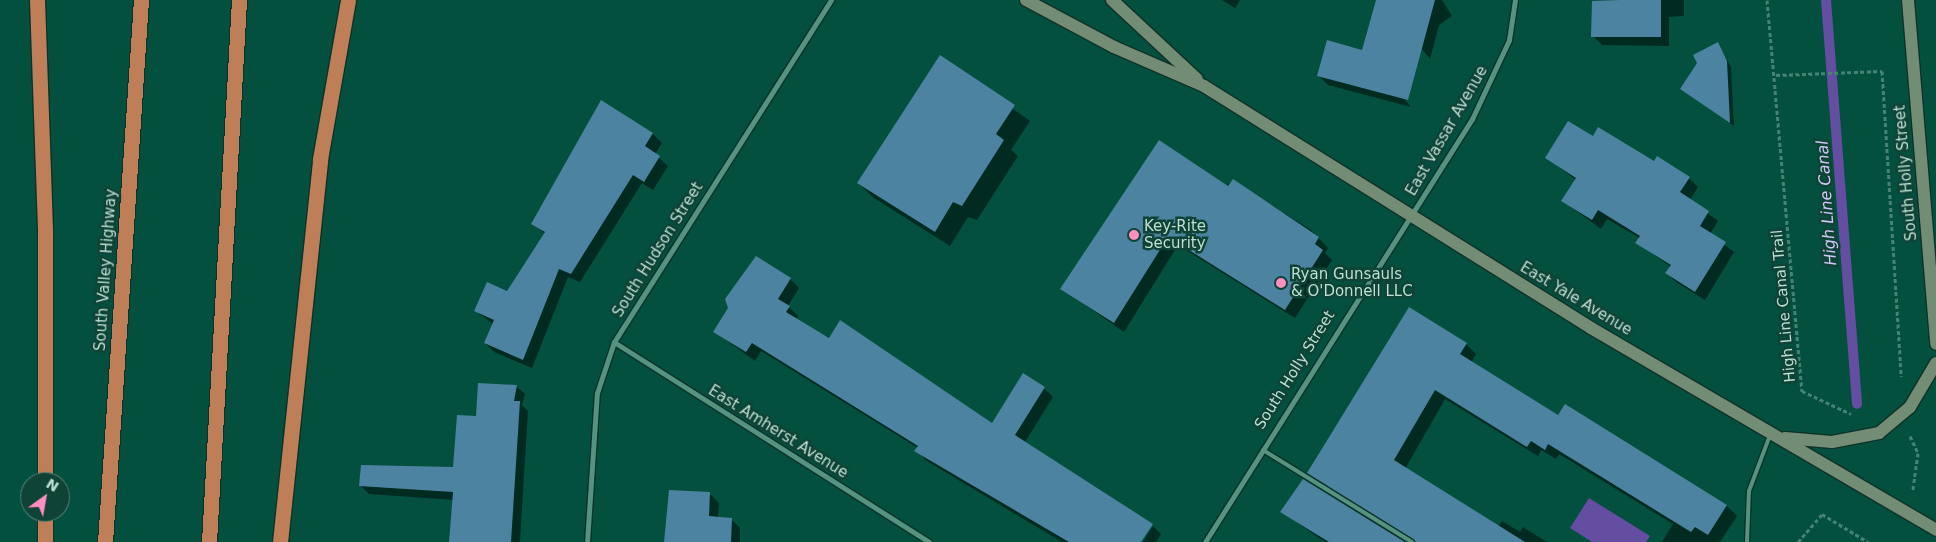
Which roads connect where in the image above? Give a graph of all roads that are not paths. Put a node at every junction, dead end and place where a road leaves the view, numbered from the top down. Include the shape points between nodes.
1 (37, 0) edge
2 (141, 0) edge
3 (239, 0) edge
4 (348, 0) edge
5 (831, 0) edge
6 (1026, 0) edge
7 (1112, 0) edge
8 (1516, 0) edge
9 (1908, 0) edge
10 (1204, 86) junction
11 (1411, 216) junction
12 (614, 342) junction
13 (1936, 344) edge
14 (1936, 362) edge
15 (1776, 435) junction
16 (1264, 450) junction
17 (45, 472) edge
18 (45, 522) edge
19 (1936, 530) edge
20 (45, 542) edge
21 (105, 542) edge
22 (209, 542) edge
23 (280, 542) edge
24 (587, 542) edge
25 (929, 542) edge
26 (1205, 542) edge
27 (1412, 542) edge
28 (1747, 542) edge

1 - 17 highway via 45,233
2 - 21 highway, South Valley Highway
3 - 22 highway
4 - 23 highway via 320,159
5 - 12 street, South Hudson Street
6 - 10 main road, East Yale Avenue via 1114,47
7 - 10 main road, East Yale Avenue
8 - 11 street, East Vassar Avenue via 1509,40 1492,82
9 - 13 main road, South Holly Street
10 - 11 main road, East Yale Avenue
11 - 15 main road, East Yale Avenue
11 - 16 street, South Holly Street
12 - 24 street, South Hudson Street via 597,393
12 - 25 street, East Amherst Avenue
14 - 15 main road via 1901,417 1879,433 1851,441
15 - 19 main road, East Yale Avenue
15 - 28 lane via 1749,491
16 - 26 street, South Holly Street
16 - 27 lane
18 - 20 highway

